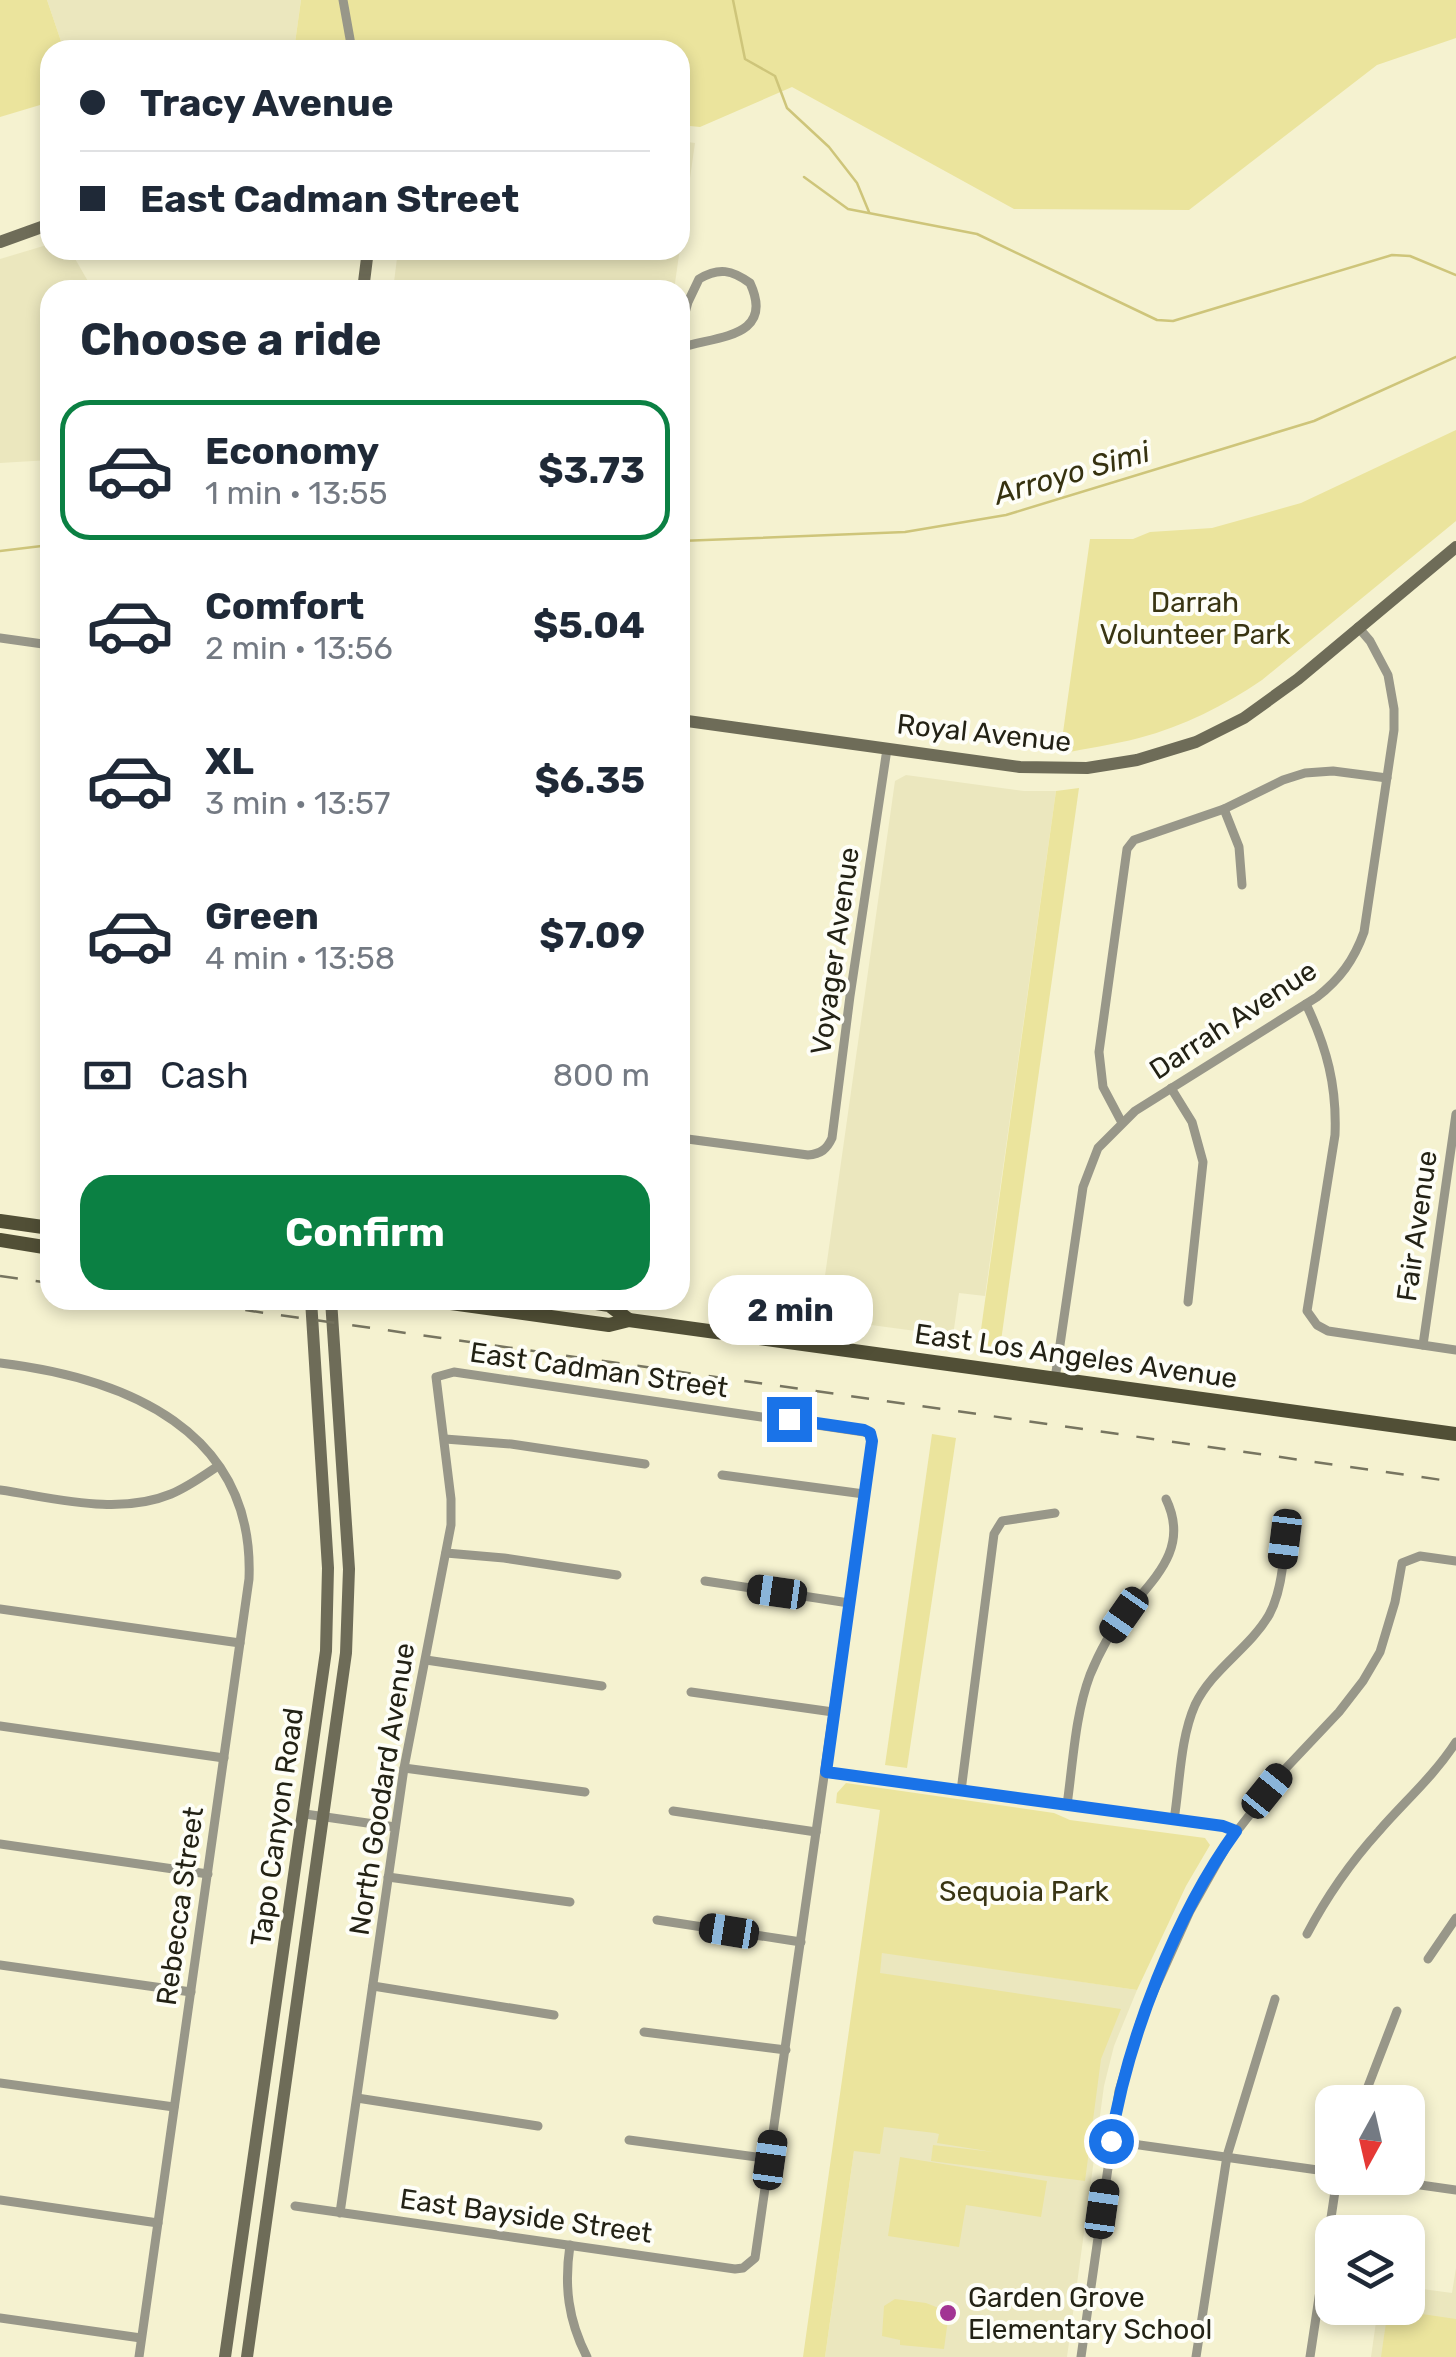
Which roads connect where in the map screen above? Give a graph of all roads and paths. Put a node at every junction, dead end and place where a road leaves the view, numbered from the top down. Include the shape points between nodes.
1 (343, 0) edge
2 (350, 40) edge
3 (40, 228) edge
4 (0, 242) edge
5 (690, 298) edge
6 (690, 344) edge
7 (1456, 547) edge
8 (1358, 627) junction
9 (0, 638) edge
10 (40, 644) edge
11 (690, 721) edge
12 (887, 749) junction
13 (1387, 778) junction
14 (1224, 809) junction
15 (1242, 886) dead end
16 (1306, 1004) junction
17 (1171, 1088) junction
18 (1456, 1114) edge
19 (1121, 1122) junction
20 (690, 1139) edge
21 (0, 1221) edge
22 (1440, 1226) junction
23 (40, 1227) edge
24 (1456, 1228) edge
25 (0, 1240) edge
26 (40, 1246) edge
27 (1188, 1302) dead end
28 (312, 1310) edge
29 (332, 1310) edge
30 (545, 1310) edge
31 (616, 1310) edge
32 (629, 1320) junction
33 (1424, 1345) junction
34 (1456, 1350) edge
35 (0, 1363) edge
36 (440, 1374) joint
37 (1056, 1379) junction
38 (1456, 1434) edge
39 (445, 1439) junction
40 (645, 1464) dead end
41 (218, 1466) junction
42 (722, 1474) dead end
43 (0, 1490) edge
44 (864, 1494) junction
45 (1166, 1499) dead end
46 (1055, 1513) dead end
47 (1285, 1516) dead end
48 (446, 1553) junction
49 (1456, 1561) edge
50 (617, 1574) dead end
51 (705, 1581) dead end
52 (849, 1602) junction
53 (0, 1609) edge
54 (240, 1643) junction
55 (426, 1660) junction
56 (602, 1686) dead end
57 (691, 1692) dead end
58 (833, 1712) junction
59 (0, 1726) edge
60 (1456, 1742) edge
61 (224, 1758) junction
62 (404, 1768) junction
63 (826, 1772) junction
64 (961, 1791) junction
65 (585, 1792) dead end
66 (1067, 1806) junction
67 (673, 1811) dead end
68 (305, 1814) junction
69 (324, 1817) junction
70 (1174, 1820) junction
71 (395, 1826) junction
72 (1236, 1831) junction
73 (816, 1832) junction
74 (0, 1844) edge
75 (208, 1874) junction
76 (388, 1877) junction
77 (570, 1902) dead end
78 (1456, 1918) edge
79 (658, 1920) dead end
80 (1308, 1934) dead end
81 (801, 1942) junction
82 (1428, 1959) dead end
83 (0, 1965) edge
84 (373, 1986) junction
85 (191, 1992) junction
86 (1275, 1999) dead end
87 (1397, 2011) dead end
88 (554, 2015) dead end
89 (644, 2032) dead end
90 (786, 2050) junction
91 (0, 2082) edge
92 (1368, 2085) edge
93 (357, 2098) junction
94 (174, 2108) junction
95 (538, 2126) dead end
96 (629, 2140) dead end
97 (1111, 2141) junction
98 (1228, 2156) junction
99 (770, 2160) junction
100 (1315, 2171) edge
101 (1425, 2186) edge
102 (1456, 2190) edge
103 (1332, 2195) edge
104 (0, 2200) edge
105 (295, 2206) dead end
106 (340, 2213) junction
107 (158, 2222) junction
108 (570, 2245) junction
109 (0, 2318) edge
110 (141, 2338) junction
111 (138, 2357) edge
112 (225, 2357) edge
113 (247, 2357) edge
114 (586, 2357) edge
115 (1081, 2357) edge
116 (1196, 2357) edge
117 (1310, 2357) edge

1 - 2 street
3 - 4 main road
5 - 6 street via 700,279 723,270 750,282 756,308 746,329 734,336
7 - 8 main road, Royal Avenue
8 - 12 main road, Royal Avenue via 1244,718 1138,760 1046,769
8 - 13 street, Darrah Avenue via 1392,691
9 - 10 street
11 - 12 main road, Royal Avenue
12 - 20 street, Voyager Avenue via 832,1138 818,1154
13 - 14 street via 1305,773
13 - 16 street, Darrah Avenue via 1364,932 1332,984
14 - 15 street via 1239,847
14 - 19 street via 1141,836 1127,849 1099,1052 1103,1087
16 - 17 street, Darrah Avenue
16 - 33 street via 1329,1060 1336,1110 1308,1310 1328,1331
17 - 19 street, Darrah Avenue
17 - 27 street via 1192,1122 1203,1162
18 - 22 street, Fair Avenue
19 - 37 street, Darrah Avenue via 1098,1148 1082,1188
21 - 23 main road
22 - 24 street
22 - 33 street, Fair Avenue
25 - 26 main road
28 - 68 main road, Tapo Canyon Road via 328,1602
29 - 69 main road, Tapo Canyon Road via 349,1569 346,1653
30 - 32 main road, East Los Angeles Avenue via 609,1326
31 - 32 main road, East Los Angeles Avenue
32 - 37 main road, East Los Angeles Avenue
33 - 34 street
35 - 41 street, Rebecca Street via 76,1376 144,1400 186,1429
36 - 39 street, North Goodard Avenue
36 - 44 street, East Cadman Street via 870,1433
37 - 38 main road, East Los Angeles Avenue
39 - 40 street
39 - 48 street, North Goodard Avenue via 452,1498
41 - 43 street via 170,1494 128,1504
41 - 54 street, Rebecca Street via 248,1547
42 - 44 street
44 - 52 street
45 - 66 street via 1175,1518 1174,1543 1108,1637 1088,1680
46 - 64 street via 1002,1521 994,1534
47 - 70 street via 1269,1615 1196,1704
48 - 50 street
48 - 55 street, North Goodard Avenue
49 - 72 street via 1420,1556 1402,1563 1388,1630 1364,1681
51 - 52 street
52 - 58 street
53 - 54 street
54 - 61 street, Rebecca Street
55 - 56 street
55 - 62 street, North Goodard Avenue
57 - 58 street
58 - 63 street
59 - 61 street
60 - 80 street via 1352,1862
61 - 75 street, Rebecca Street
62 - 65 street
62 - 71 street, North Goodard Avenue
63 - 64 street
63 - 73 street
64 - 66 street
66 - 70 street
67 - 73 street
68 - 69 street
68 - 112 main road, Tapo Canyon Road
69 - 71 street
69 - 113 main road, Tapo Canyon Road
70 - 72 street
71 - 76 street, North Goodard Avenue
72 - 97 street via 1190,1911 1140,2022
73 - 81 street
74 - 75 street
75 - 85 street, Rebecca Street
76 - 77 street
76 - 84 street, North Goodard Avenue
78 - 82 street
79 - 81 street
81 - 90 street
83 - 85 street
84 - 88 street
84 - 93 street, North Goodard Avenue
85 - 94 street, Rebecca Street
86 - 98 street
87 - 92 street
89 - 90 street
90 - 99 street
91 - 94 street
93 - 95 street
93 - 106 street, North Goodard Avenue
94 - 107 street, Rebecca Street
96 - 99 street
97 - 98 street
97 - 115 street
98 - 100 street
98 - 116 street
99 - 108 street, East Bayside Street via 759,2251 750,2264 734,2269
101 - 102 street
103 - 117 street
104 - 107 street
105 - 106 street, East Bayside Street
106 - 108 street, East Bayside Street
107 - 110 street, Rebecca Street
108 - 114 street via 568,2306
109 - 110 street
110 - 111 street, Rebecca Street

